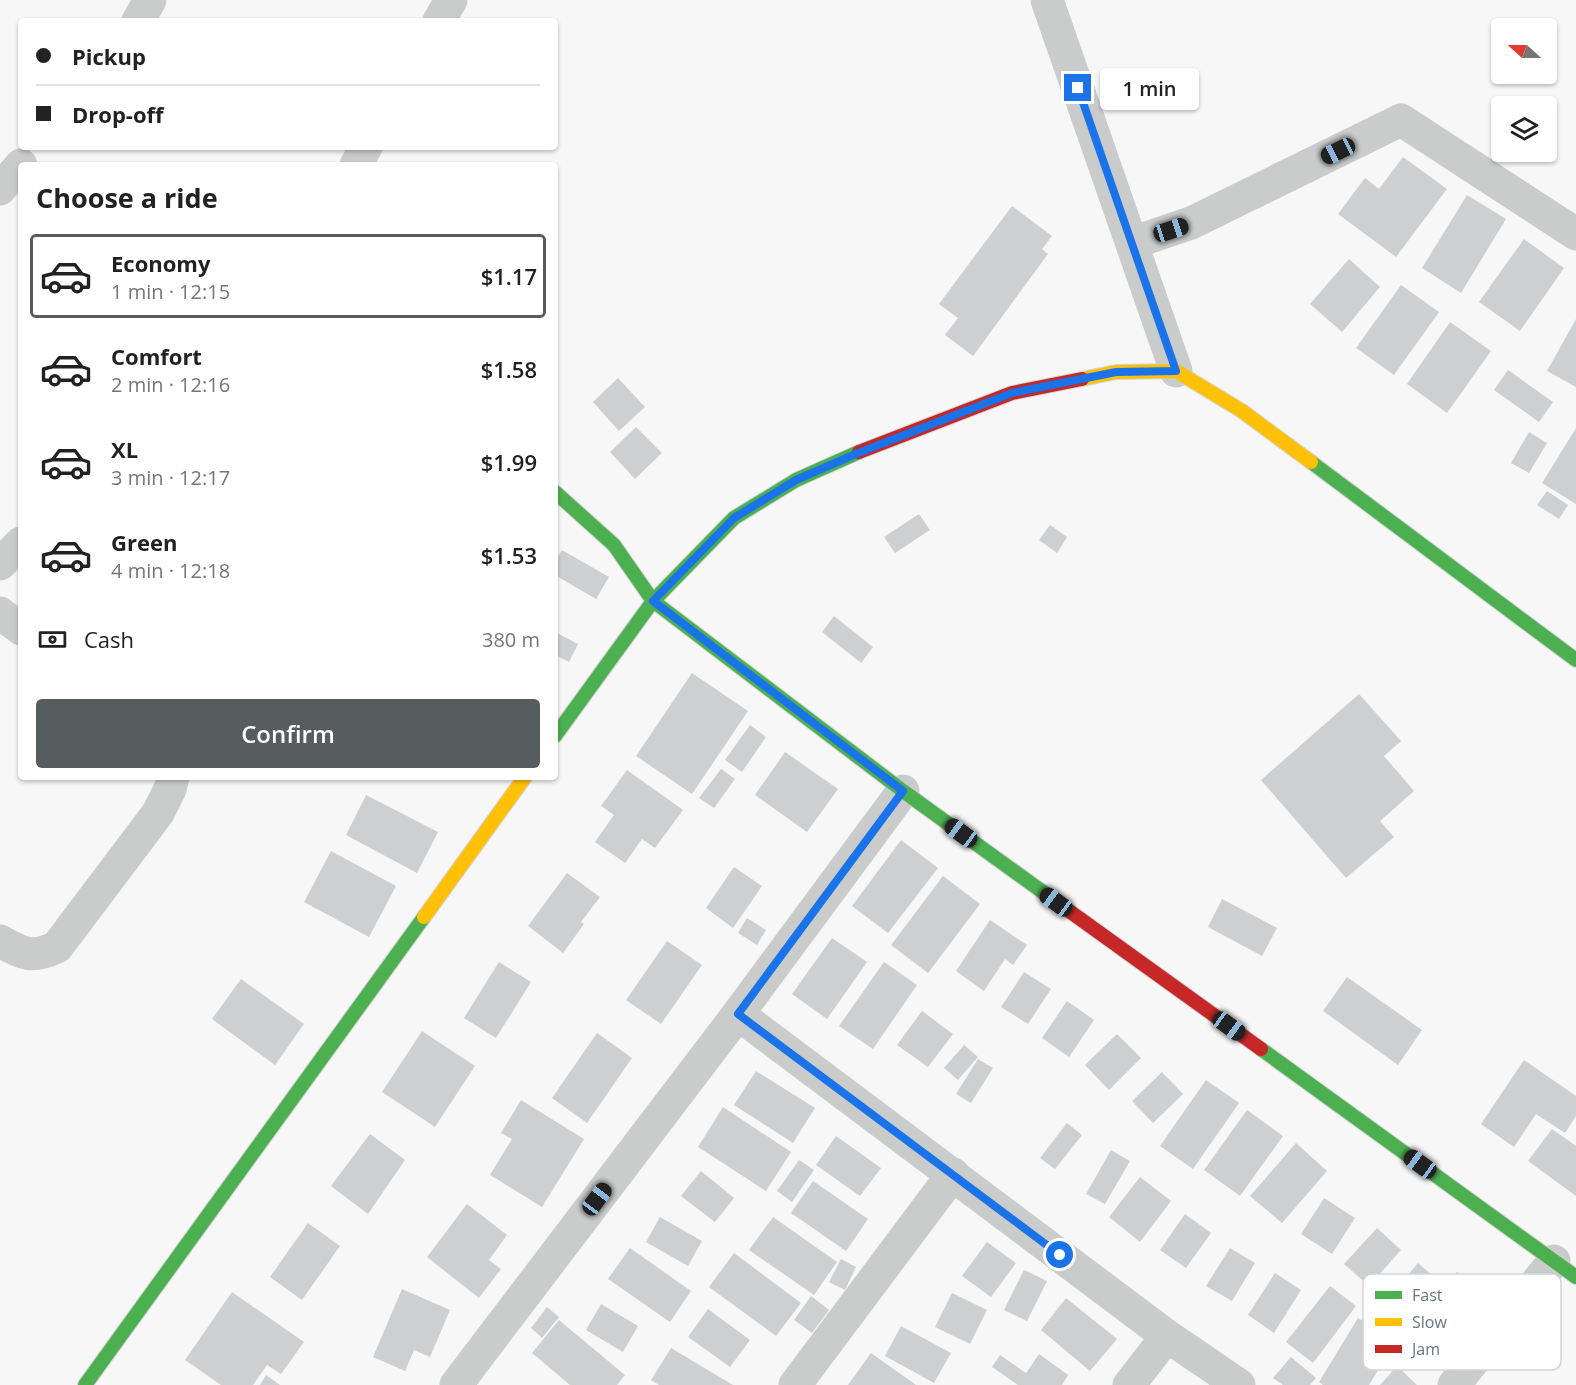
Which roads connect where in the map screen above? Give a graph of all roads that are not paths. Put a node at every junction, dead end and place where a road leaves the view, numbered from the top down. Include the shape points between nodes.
1 (150, 0) edge
2 (451, 0) edge
3 (1047, 0) edge
4 (140, 18) edge
5 (441, 18) edge
6 (35, 150) edge
7 (24, 162) edge
8 (18, 168) edge
9 (0, 189) edge
10 (1576, 234) edge
11 (1132, 243) junction
12 (1176, 371) junction
13 (558, 495) edge
14 (18, 546) edge
15 (0, 564) edge
16 (653, 601) junction
17 (0, 613) edge
18 (18, 627) edge
19 (1576, 660) edge
20 (558, 732) edge
21 (172, 780) edge
22 (523, 780) edge
23 (903, 791) junction
24 (0, 941) edge
25 (738, 1014) junction
26 (953, 1174) junction
27 (1565, 1269) edge
28 (1167, 1336) junction
29 (1468, 1370) edge
30 (86, 1385) edge
31 (456, 1385) edge
32 (795, 1385) edge
33 (1129, 1385) edge
34 (1239, 1385) edge
35 (1454, 1385) edge

1 - 4 street
2 - 5 street
3 - 11 street
6 - 7 street
8 - 9 street
10 - 11 street via 1401,120 1191,223
11 - 12 street
12 - 16 street via 1116,372 1012,393 796,480 734,518
12 - 19 street via 1242,411
13 - 16 street via 614,545
14 - 15 street
16 - 20 street
16 - 23 street
17 - 18 street
21 - 24 street via 158,813 57,947 43,954 26,955
22 - 30 street
23 - 25 street
23 - 27 street
25 - 26 street
25 - 31 street
26 - 28 street
26 - 32 street
28 - 33 street
28 - 34 street
29 - 35 street

